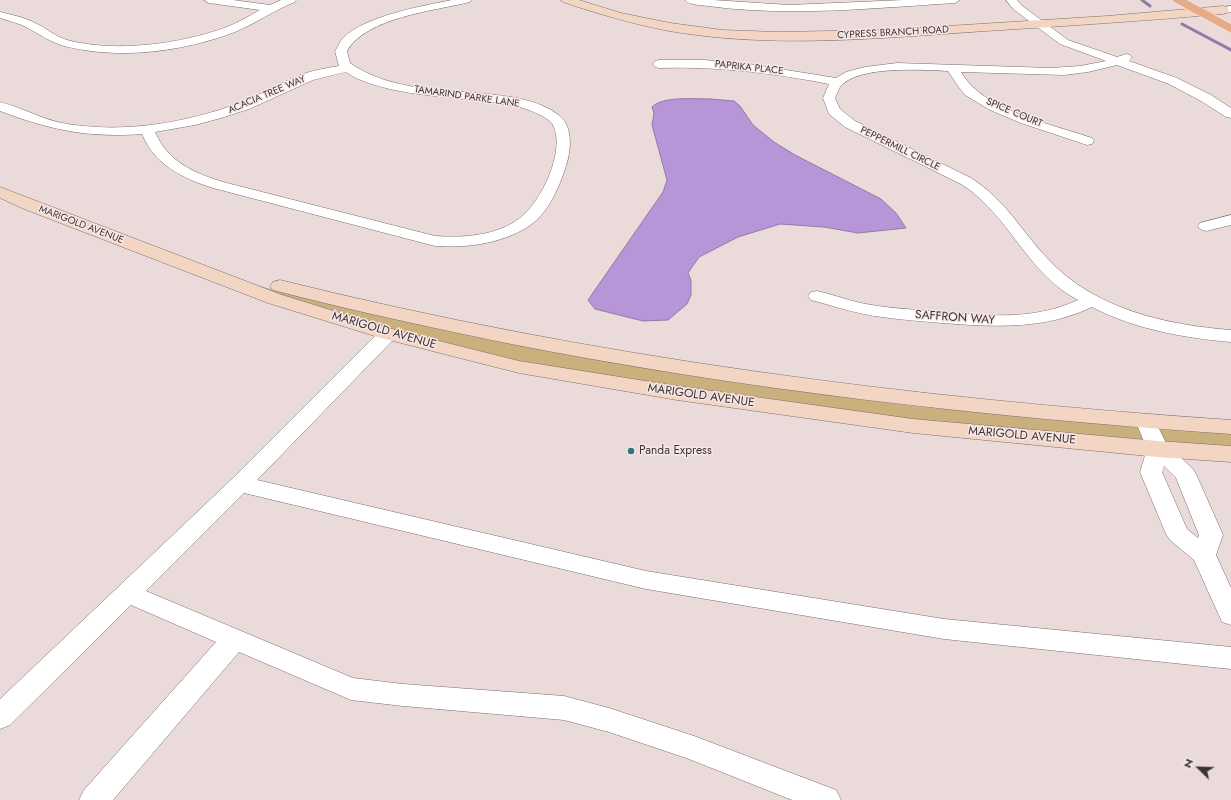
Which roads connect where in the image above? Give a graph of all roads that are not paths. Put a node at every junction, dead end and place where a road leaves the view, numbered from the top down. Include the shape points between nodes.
1 (210, 0) edge
2 (291, 0) edge
3 (466, 0) edge
4 (566, 0) edge
5 (690, 0) edge
6 (955, 0) edge
7 (1011, 0) edge
8 (1178, 0) edge
9 (1206, 0) edge
10 (922, 1) edge
11 (270, 8) junction
12 (1228, 11) edge
13 (1198, 12) junction
14 (0, 15) edge
15 (1039, 24) junction
16 (1231, 30) edge
17 (1122, 59) junction
18 (659, 64) dead end
19 (347, 68) junction
20 (952, 68) junction
21 (838, 82) junction
22 (0, 106) edge
23 (1231, 114) edge
24 (147, 129) junction
25 (1088, 141) dead end
26 (0, 192) edge
27 (1231, 220) edge
28 (1206, 226) dead end
29 (186, 264) junction
30 (817, 296) dead end
31 (1092, 300) junction
32 (388, 334) junction
33 (1231, 336) edge
34 (1146, 422) junction
35 (1231, 427) edge
36 (1158, 449) junction
37 (1231, 454) edge
38 (240, 484) junction
39 (1204, 555) junction
40 (127, 593) junction
41 (1231, 615) edge
42 (235, 639) junction
43 (1231, 658) edge
44 (0, 716) edge
45 (94, 800) edge
46 (826, 800) edge

1 - 11 street
2 - 11 street
3 - 19 street via 389,18 365,28 348,39 342,48 340,55
4 - 15 main road, CYPRESS BRANCH ROAD via 604,13 666,26 772,36 868,35
5 - 10 street via 737,6 792,8
6 - 10 street
7 - 15 street
8 - 13 main road
9 - 12 main road
11 - 14 street via 221,32 155,52 77,46 59,41 29,25
12 - 13 main road, CYPRESS BRANCH ROAD
13 - 15 main road, CYPRESS BRANCH ROAD
13 - 16 main road
15 - 17 street via 1074,47
17 - 20 street via 1095,68 1065,71
17 - 23 street via 1184,86
18 - 21 street, PAPRIKA PLACE via 698,63 793,73
19 - 24 street, ACACIA TREE WAY via 305,78 222,114 188,123
19 - 24 street, TAMARIND PARKE LANE via 359,76 383,84 512,101 536,108 551,117 562,131 563,151 554,180 536,211 517,226 486,238 454,242 425,239 201,180 163,158 151,141
20 - 21 street via 882,68 856,74
20 - 25 street, SPICE COURT via 967,89 989,104
21 - 31 street, PEPPERMILL CIRCLE via 829,98 834,111 842,118 862,131 983,191 1044,265 1064,283
22 - 24 street, ACACIA TREE WAY via 64,127 103,130
26 - 29 main road, MARIGOLD AVENUE via 30,206
27 - 28 street
29 - 32 main road, MARIGOLD AVENUE via 275,299
29 - 34 main road, MARIGOLD AVENUE via 534,343 682,368 912,400
30 - 31 street, SAFFRON WAY via 881,312 988,321 1042,318 1073,309
31 - 33 street, PEPPERMILL CIRCLE via 1152,323 1186,331
32 - 36 main road, MARIGOLD AVENUE via 519,367 677,393 913,426
32 - 38 street
34 - 35 main road, MARIGOLD AVENUE
34 - 36 street
36 - 37 main road, MARIGOLD AVENUE
36 - 39 street via 1185,474 1211,535
36 - 39 street via 1150,472 1178,534
38 - 40 street
38 - 43 street via 646,580 944,629
39 - 41 street
40 - 42 street
40 - 44 street
42 - 45 street
42 - 46 street via 351,689 564,708 610,720 694,748

